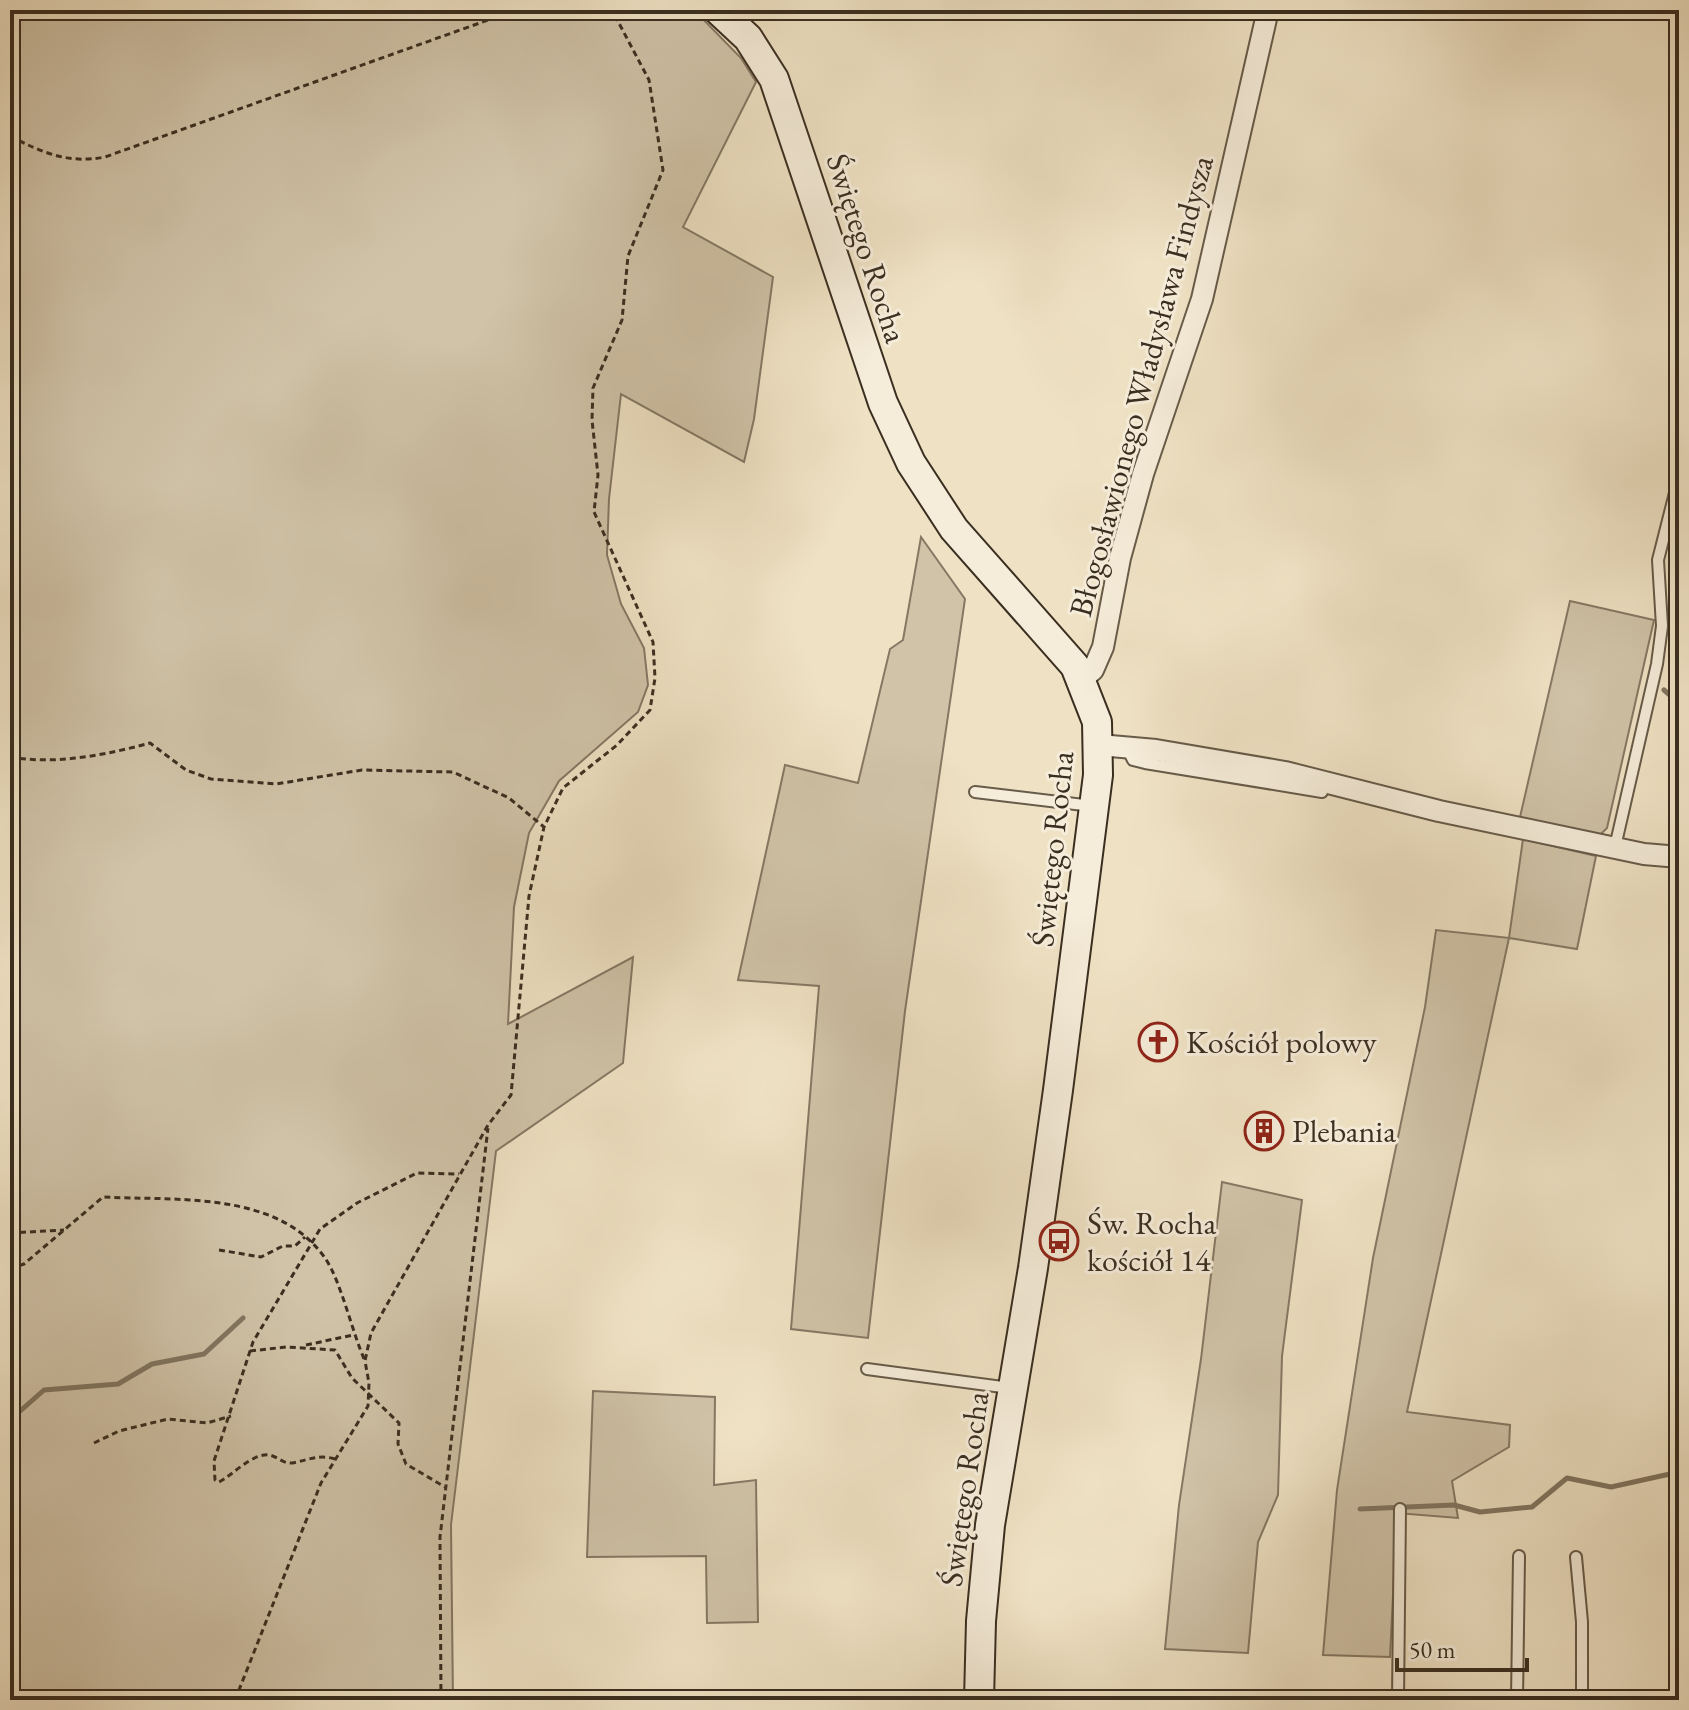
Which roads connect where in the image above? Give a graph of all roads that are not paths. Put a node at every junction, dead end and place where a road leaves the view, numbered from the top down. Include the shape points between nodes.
1 (718, 10) edge
2 (1268, 10) edge
3 (1679, 477) edge
4 (1082, 679) junction
5 (1099, 745) junction
6 (1127, 748) junction
7 (975, 792) dead end
8 (1322, 792) dead end
9 (1094, 806) junction
10 (1615, 847) junction
11 (1679, 857) edge
12 (867, 1369) dead end
13 (1012, 1388) junction
14 (1400, 1509) dead end
15 (1519, 1556) dead end
16 (1576, 1557) dead end
17 (979, 1700) edge
18 (1398, 1700) edge
19 (1517, 1700) edge
20 (1582, 1700) edge

1 - 4 street, Świętego Rocha via 748,38 774,79 883,403 911,463 954,529 1059,645
2 - 4 street, Błogosławionego Władysława Findysza via 1202,299 1143,474 1103,647 1093,670
3 - 10 lane via 1658,560 1662,626 1657,664
4 - 5 street, Świętego Rocha
5 - 6 street
5 - 9 street, Świętego Rocha
6 - 8 lane via 1133,760 1145,763
6 - 10 street via 1285,772
7 - 9 lane
9 - 13 street, Świętego Rocha via 1046,1178
10 - 11 street
12 - 13 lane
13 - 17 street, Świętego Rocha via 984,1579
14 - 18 lane
15 - 19 lane
16 - 20 lane

